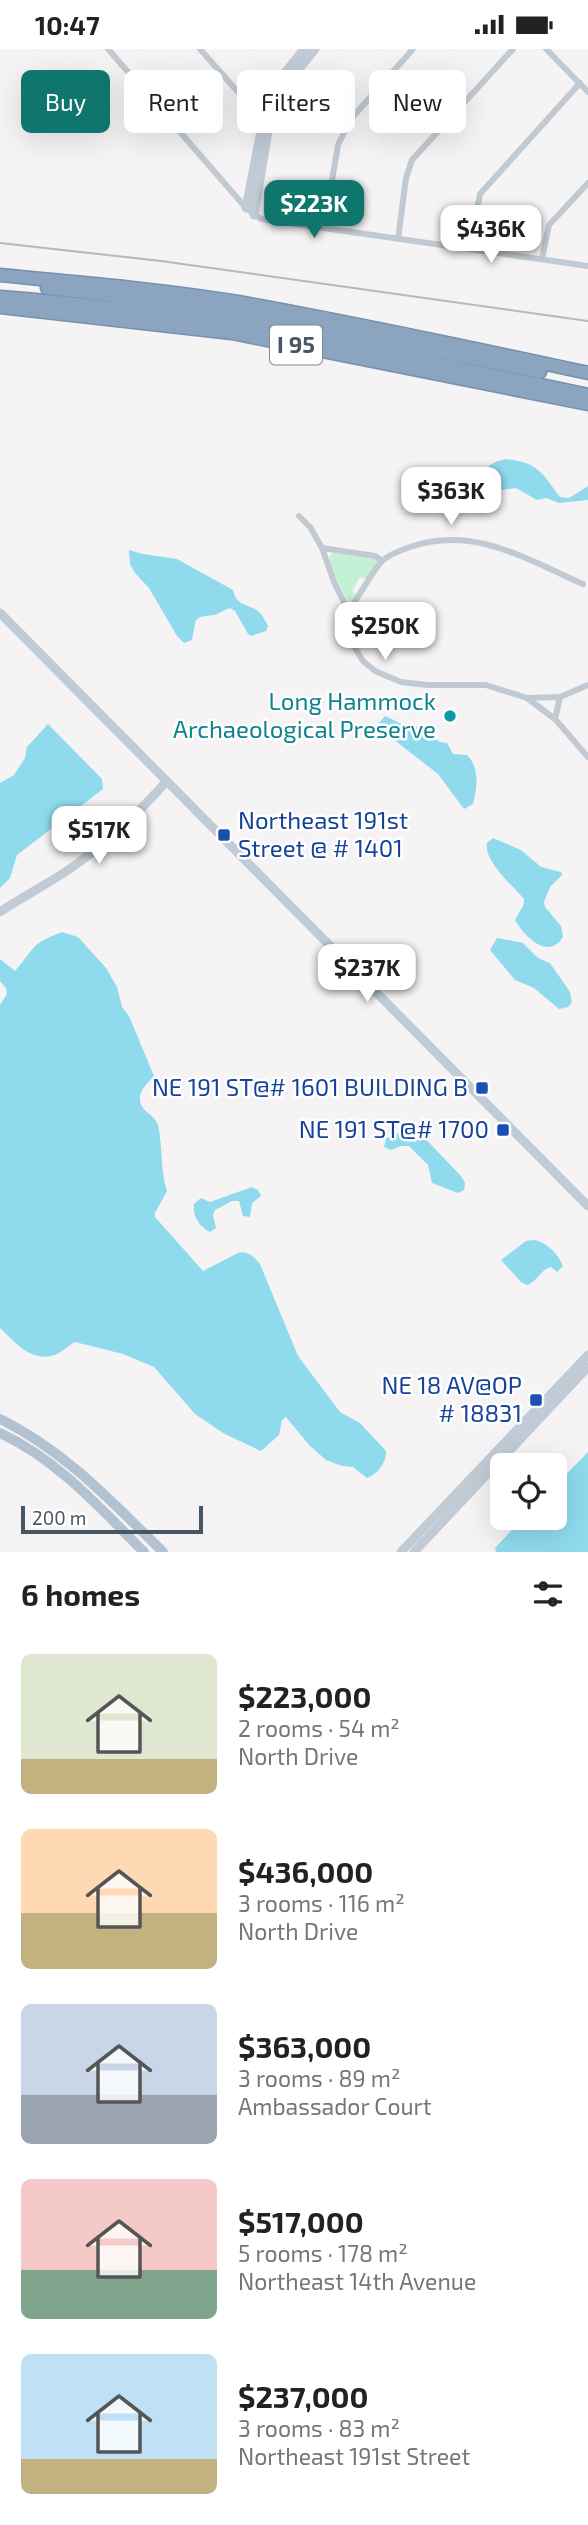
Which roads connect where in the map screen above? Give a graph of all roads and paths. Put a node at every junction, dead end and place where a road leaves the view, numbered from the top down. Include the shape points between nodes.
1 (108, 49) edge
2 (303, 49) edge
3 (315, 49) edge
4 (413, 49) edge
5 (513, 49) edge
6 (546, 49) edge
7 (559, 49) edge
8 (203, 50) edge
9 (552, 55) junction
10 (287, 70) edge
11 (298, 70) edge
12 (580, 83) junction
13 (237, 87) edge
14 (588, 92) edge
15 (263, 133) edge
16 (264, 133) edge
17 (588, 183) edge
18 (246, 208) junction
19 (254, 215) junction
20 (324, 228) junction
21 (398, 239) junction
22 (470, 248) junction
23 (542, 259) junction
24 (588, 266) edge
25 (0, 276) edge
26 (0, 284) edge
27 (0, 297) edge
28 (0, 307) edge
29 (588, 373) edge
30 (588, 382) edge
31 (588, 395) edge
32 (588, 404) edge
33 (299, 516) dead end
34 (322, 548) junction
35 (382, 561) junction
36 (583, 584) dead end
37 (348, 610) junction
38 (0, 613) edge
39 (588, 685) edge
40 (560, 697) junction
41 (527, 698) junction
42 (555, 719) junction
43 (588, 757) edge
44 (166, 782) junction
45 (0, 912) edge
46 (588, 1206) edge
47 (588, 1355) edge
48 (588, 1367) edge
49 (0, 1419) edge
50 (0, 1433) edge
51 (29, 1449) junction
52 (54, 1451) junction
53 (69, 1462) junction
54 (49, 1463) junction
55 (410, 1550) edge
56 (144, 1552) edge
57 (163, 1552) edge

1 - 18 street
2 - 10 street
3 - 11 street
4 - 20 street via 349,120 338,145
5 - 21 street via 412,160
6 - 9 street
7 - 9 street
8 - 13 street
9 - 12 street
12 - 14 street
12 - 22 street via 480,194
15 - 18 street
16 - 19 street
17 - 23 street via 549,225
18 - 19 street
19 - 20 street
20 - 21 street
21 - 22 street
22 - 23 street
23 - 24 street
25 - 29 highway, I 95 via 236,302
26 - 30 highway via 208,308
27 - 31 highway via 284,333
28 - 32 highway, I 95 via 232,333
33 - 34 street
34 - 35 street
34 - 37 street
35 - 36 street via 421,543 475,541 503,548
35 - 37 street
37 - 41 street via 355,648 363,661 387,678 427,685 486,685
38 - 44 street
39 - 40 street
40 - 41 street
40 - 42 street
41 - 42 street
42 - 43 street
44 - 45 street via 135,816 76,865
44 - 46 street
47 - 55 street
48 - 55 street
49 - 52 main road
50 - 51 main road
51 - 52 main road
51 - 54 main road
52 - 53 main road
53 - 54 main road
53 - 57 main road
54 - 56 main road

